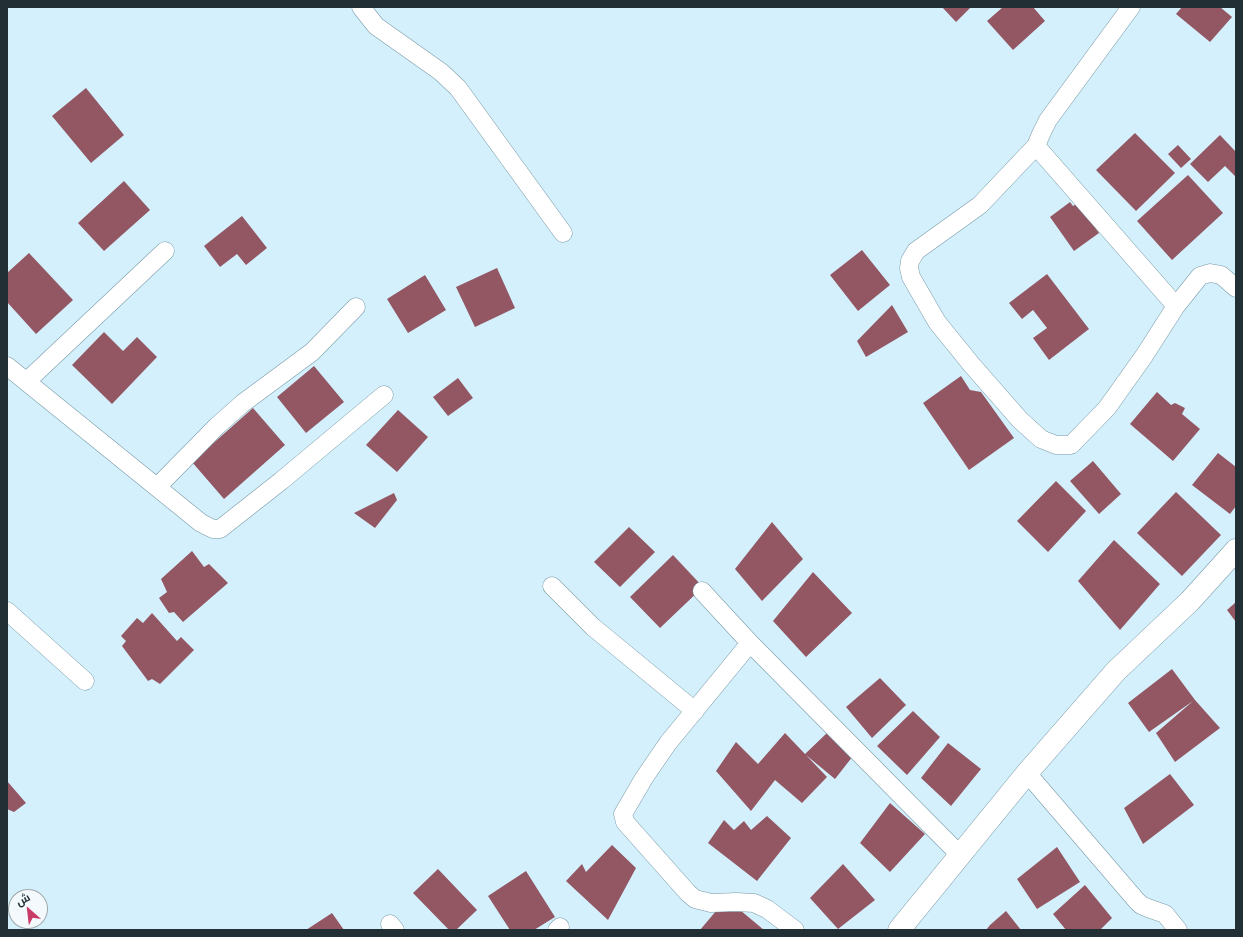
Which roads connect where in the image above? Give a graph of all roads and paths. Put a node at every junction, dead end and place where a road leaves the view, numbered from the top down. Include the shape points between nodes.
1 (361, 7) edge
2 (1131, 7) edge
3 (1036, 146) junction
4 (563, 233) dead end
5 (165, 251) dead end
6 (1236, 288) edge
7 (1176, 306) junction
8 (356, 307) dead end
9 (7, 366) edge
10 (27, 381) junction
11 (384, 395) dead end
12 (157, 487) junction
13 (1236, 550) edge
14 (552, 586) dead end
15 (702, 592) dead end
16 (7, 610) edge
17 (750, 643) junction
18 (85, 681) dead end
19 (695, 711) junction
20 (1027, 773) junction
21 (960, 855) junction
22 (794, 930) edge
23 (899, 930) edge
24 (1178, 930) edge

1 - 4 street via 376,26 441,72 458,88
2 - 3 street via 1048,120
3 - 7 street
3 - 7 street via 980,205 916,251 909,268 911,277 937,322 1020,420 1041,438 1056,444 1071,445 1107,408
5 - 10 street
6 - 7 street via 1221,275 1210,273 1200,276
8 - 12 street via 312,352 243,403 217,426
9 - 10 street
10 - 12 street
11 - 12 street via 282,481 220,528 213,529 201,522
13 - 20 street via 1190,601 1116,671
14 - 19 street via 593,628
15 - 17 street
16 - 18 street
17 - 19 street
17 - 21 street
19 - 22 street via 668,743 644,778 623,814 625,822 688,894 711,903 754,903 767,909
20 - 21 street
20 - 24 street via 1136,900 1141,905 1165,914
21 - 23 street

